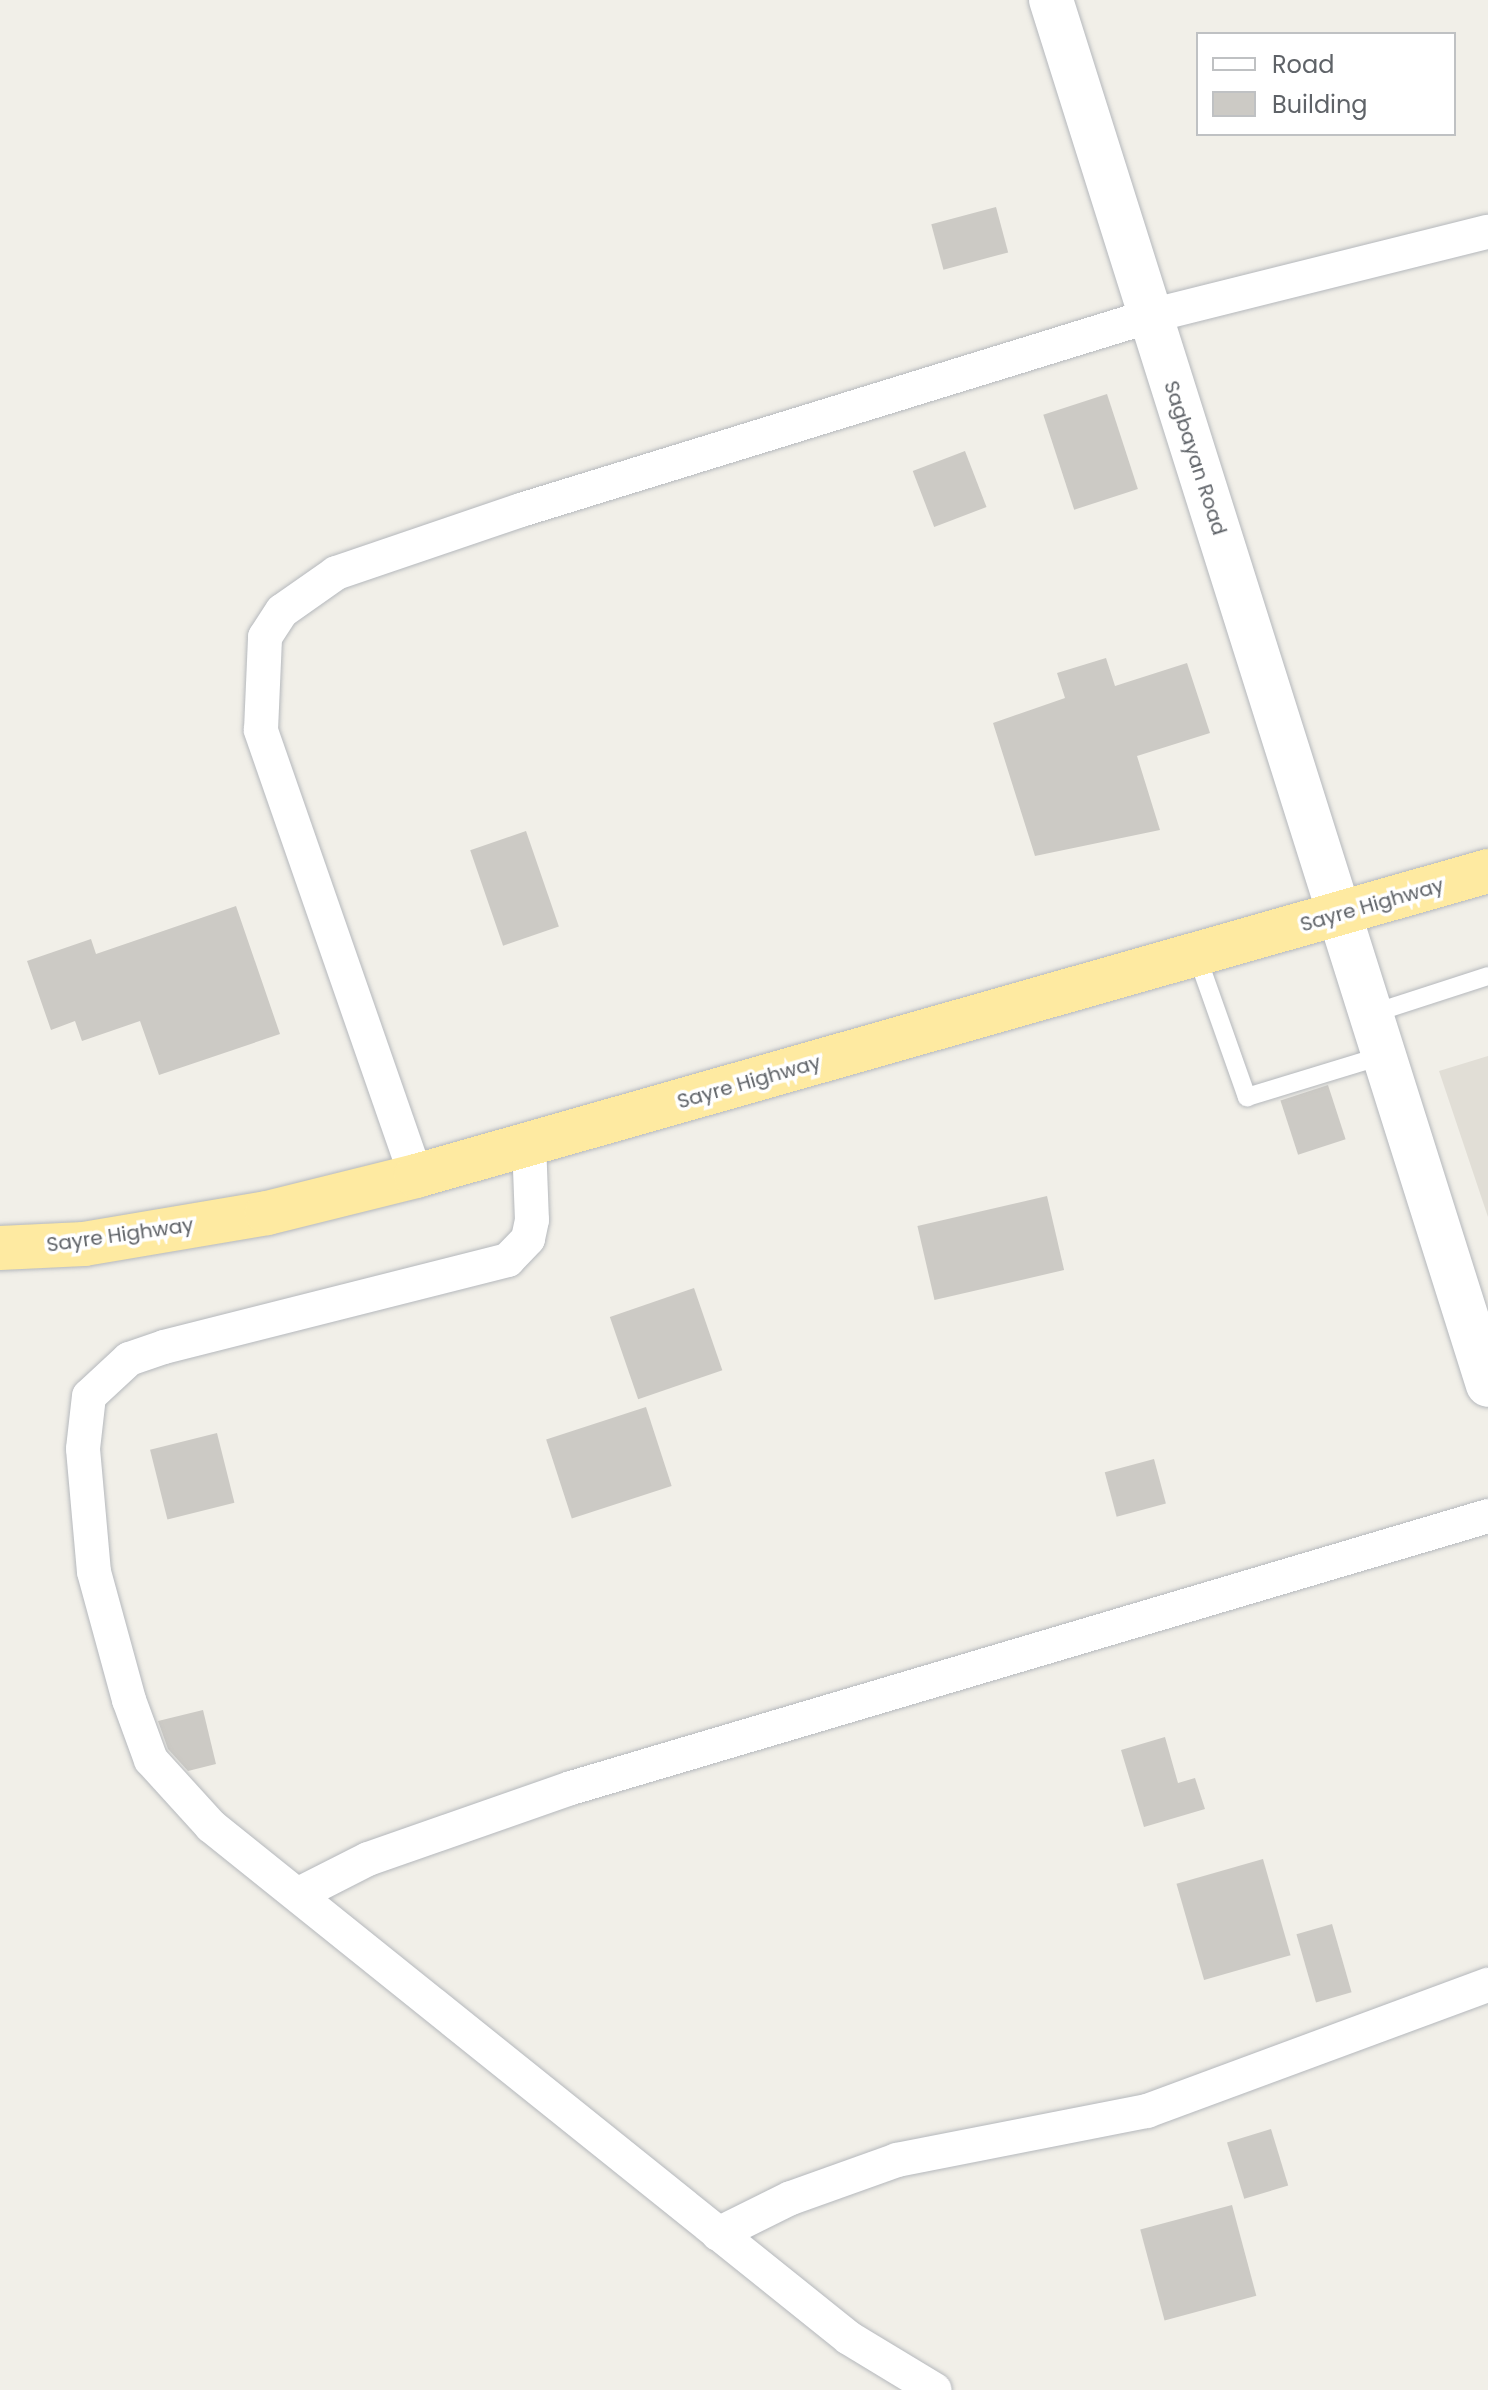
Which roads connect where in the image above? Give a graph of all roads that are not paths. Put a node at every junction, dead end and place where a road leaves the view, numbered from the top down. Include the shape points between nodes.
1 (1051, 0) edge
2 (1488, 232) edge
3 (1150, 316) junction
4 (1488, 871) edge
5 (1340, 915) junction
6 (1197, 956) junction
7 (1488, 976) edge
8 (1371, 1014) junction
9 (1384, 1055) junction
10 (529, 1143) junction
11 (416, 1176) junction
12 (0, 1248) edge
13 (1488, 1385) edge
14 (1488, 1516) edge
15 (299, 1894) junction
16 (1488, 1985) edge
17 (718, 2234) junction
18 (935, 2390) edge

1 - 3 street, Sagbayan Road
2 - 3 street
3 - 5 street, Sagbayan Road
3 - 11 street via 375,557 306,590 282,611 265,637 261,730
4 - 5 highway, Sayre Highway
5 - 6 highway, Sayre Highway
5 - 8 street, Sagbayan Road
6 - 9 lane via 1247,1097
6 - 10 highway, Sayre Highway
7 - 8 lane
8 - 9 street, Sagbayan Road
9 - 13 street, Sagbayan Road
10 - 11 highway, Sayre Highway
10 - 15 street via 532,1220 528,1239 508,1260 164,1347 129,1359 89,1396 83,1449 94,1572 151,1760 211,1826
11 - 12 highway, Sayre Highway via 267,1213 84,1244
14 - 15 street via 571,1788 368,1859
15 - 17 street
16 - 17 street via 1147,2111 897,2160 791,2198
17 - 18 street via 849,2338

